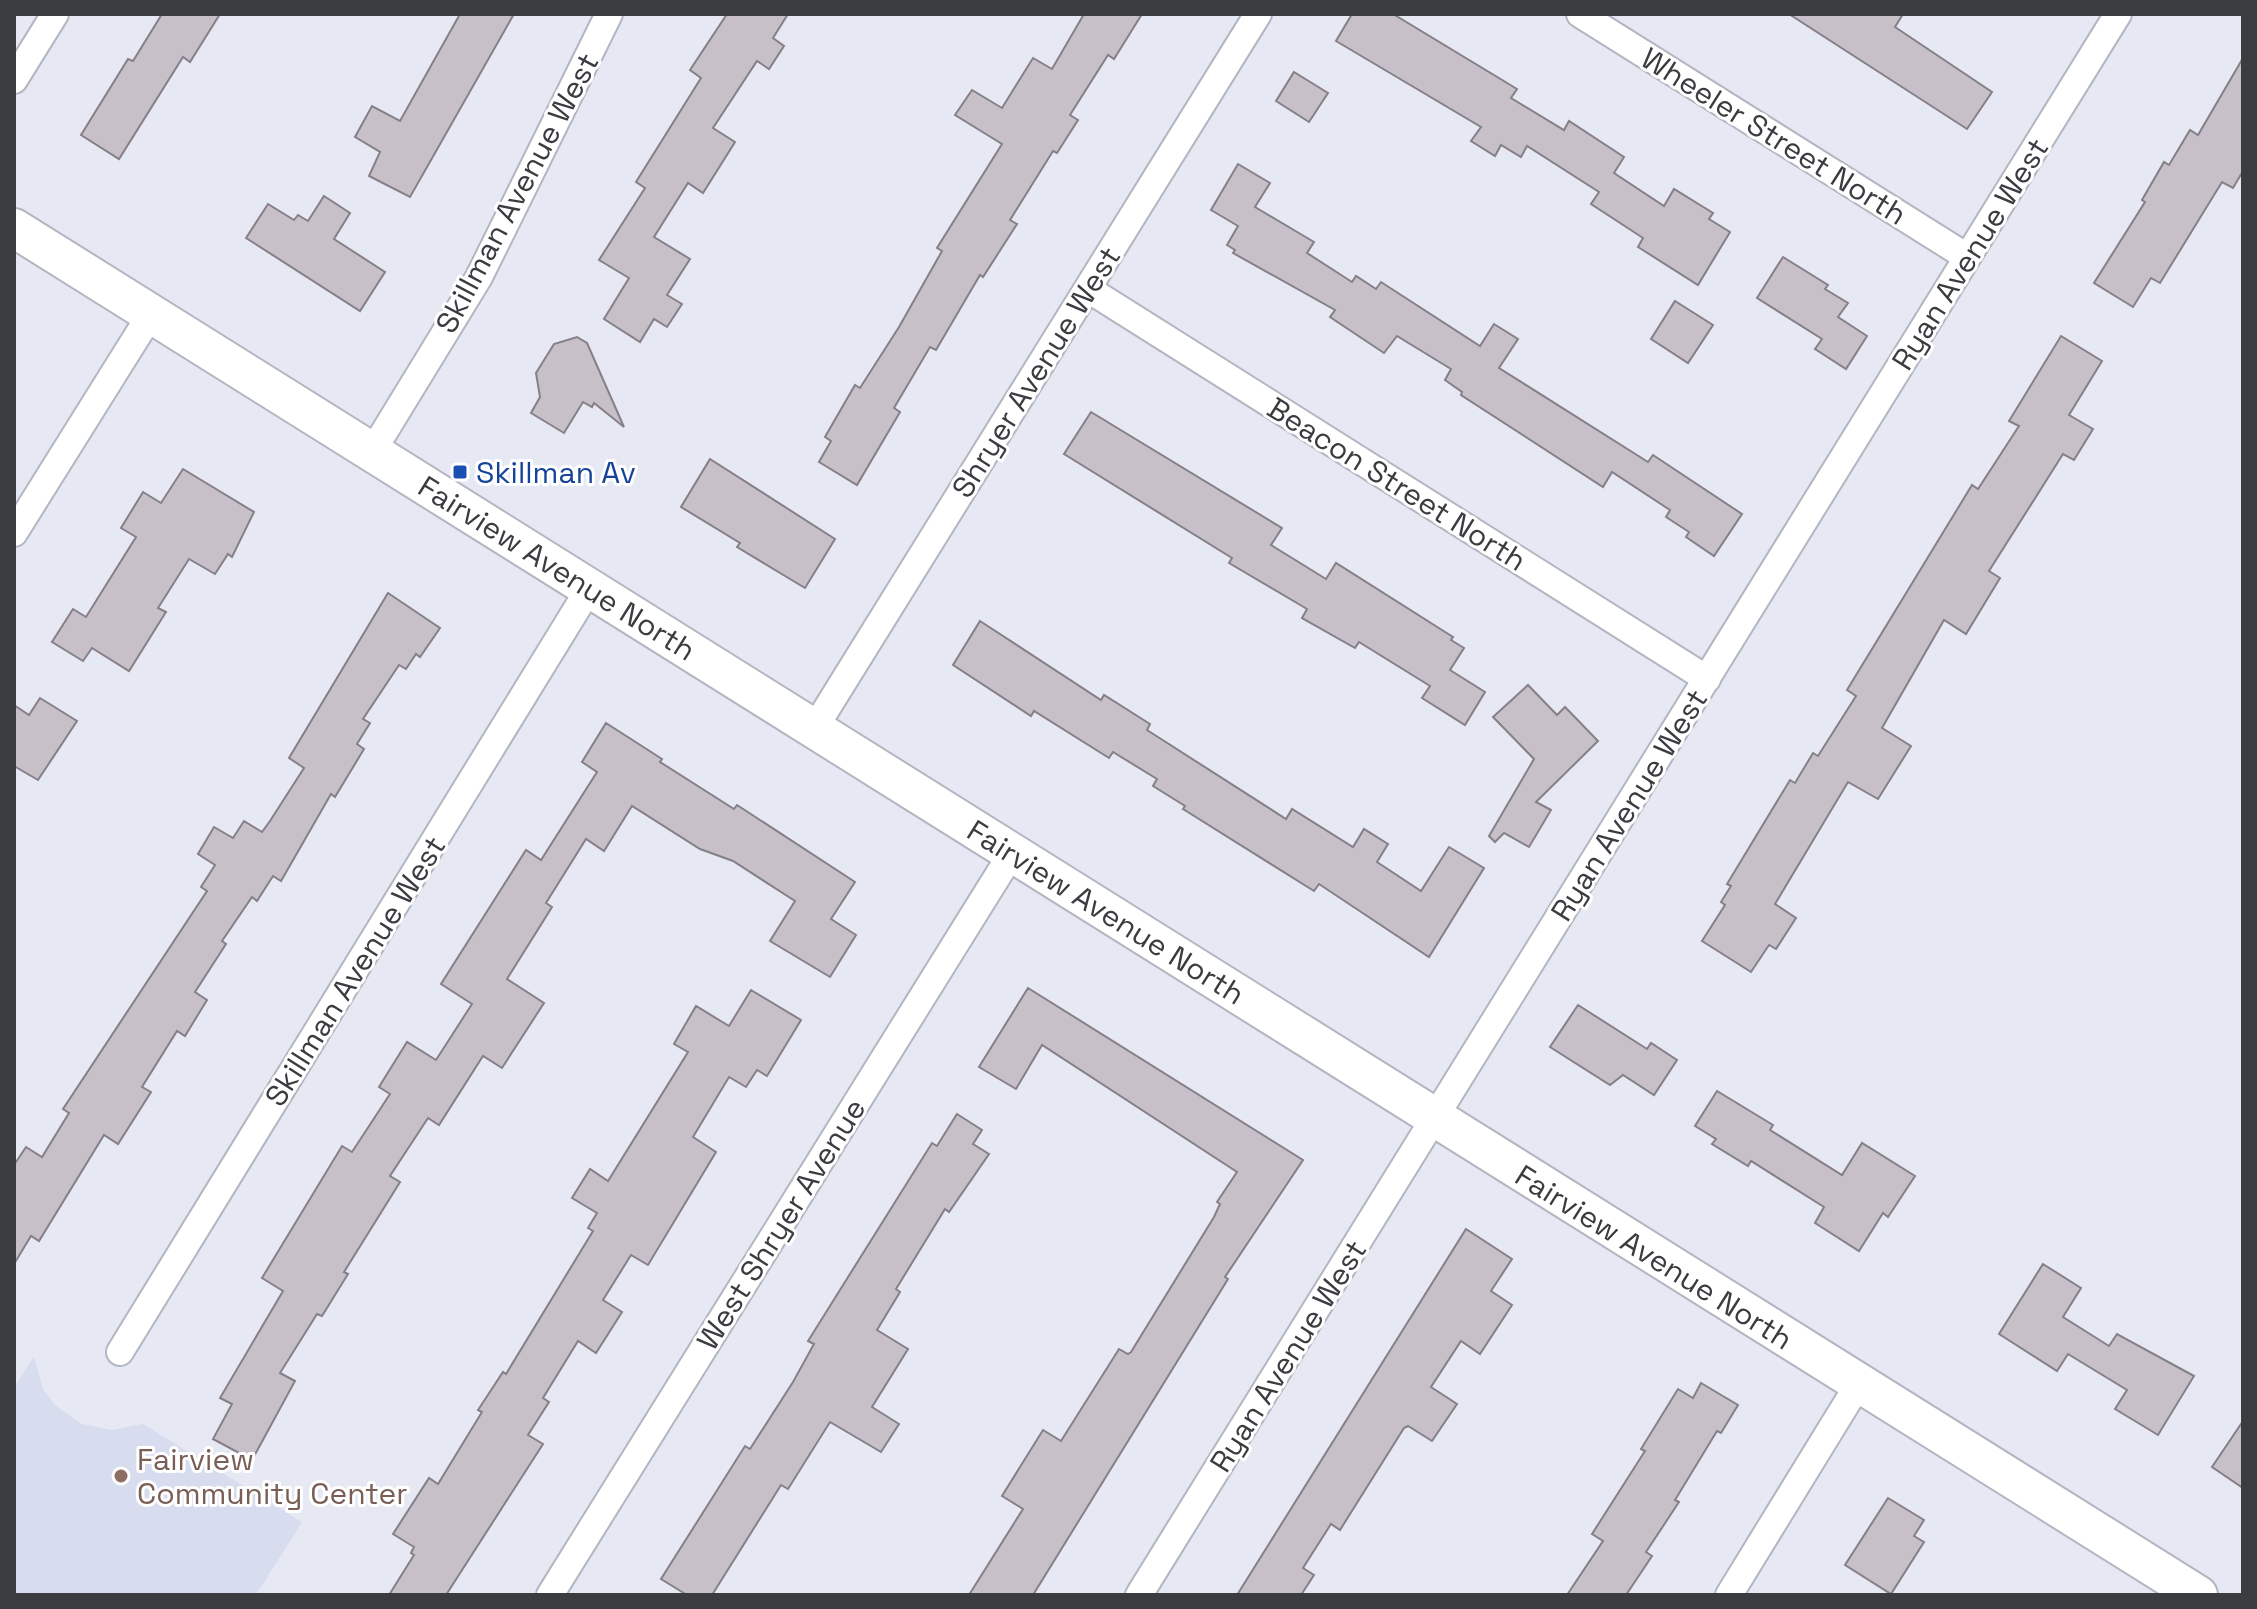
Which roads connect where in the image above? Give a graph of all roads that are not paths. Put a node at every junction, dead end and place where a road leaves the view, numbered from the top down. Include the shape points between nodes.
1 (55, 14) edge
2 (609, 14) edge
3 (1258, 14) edge
4 (1580, 14) edge
5 (2118, 14) edge
6 (14, 80) edge
7 (14, 228) edge
8 (1967, 257) junction
9 (1088, 289) junction
10 (151, 314) junction
11 (372, 452) junction
12 (14, 533) edge
13 (589, 589) junction
14 (1707, 679) junction
15 (814, 729) junction
16 (1012, 853) junction
17 (1434, 1119) junction
18 (120, 1352) dead end
19 (1858, 1385) junction
20 (550, 1595) edge
21 (1139, 1595) edge
22 (1729, 1595) edge
23 (2198, 1595) edge

1 - 6 street
2 - 11 street, Skillman Avenue West via 486,265
3 - 9 street, Shryer Avenue West
4 - 8 street, Wheeler Street North
5 - 8 street, Ryan Avenue West
7 - 10 street, Fairview Avenue North
8 - 14 street, Ryan Avenue West
9 - 14 street, Beacon Street North
9 - 15 street, Shryer Avenue West
10 - 11 street, Fairview Avenue North
10 - 12 street
11 - 13 street, Fairview Avenue North
13 - 15 street, Fairview Avenue North
13 - 18 street, Skillman Avenue West
14 - 17 street, Ryan Avenue West
15 - 16 street, Fairview Avenue North
16 - 17 street, Fairview Avenue North
16 - 20 street, West Shryer Avenue
17 - 19 street, Fairview Avenue North
17 - 21 street, Ryan Avenue West
19 - 22 street
19 - 23 street, Fairview Avenue North

